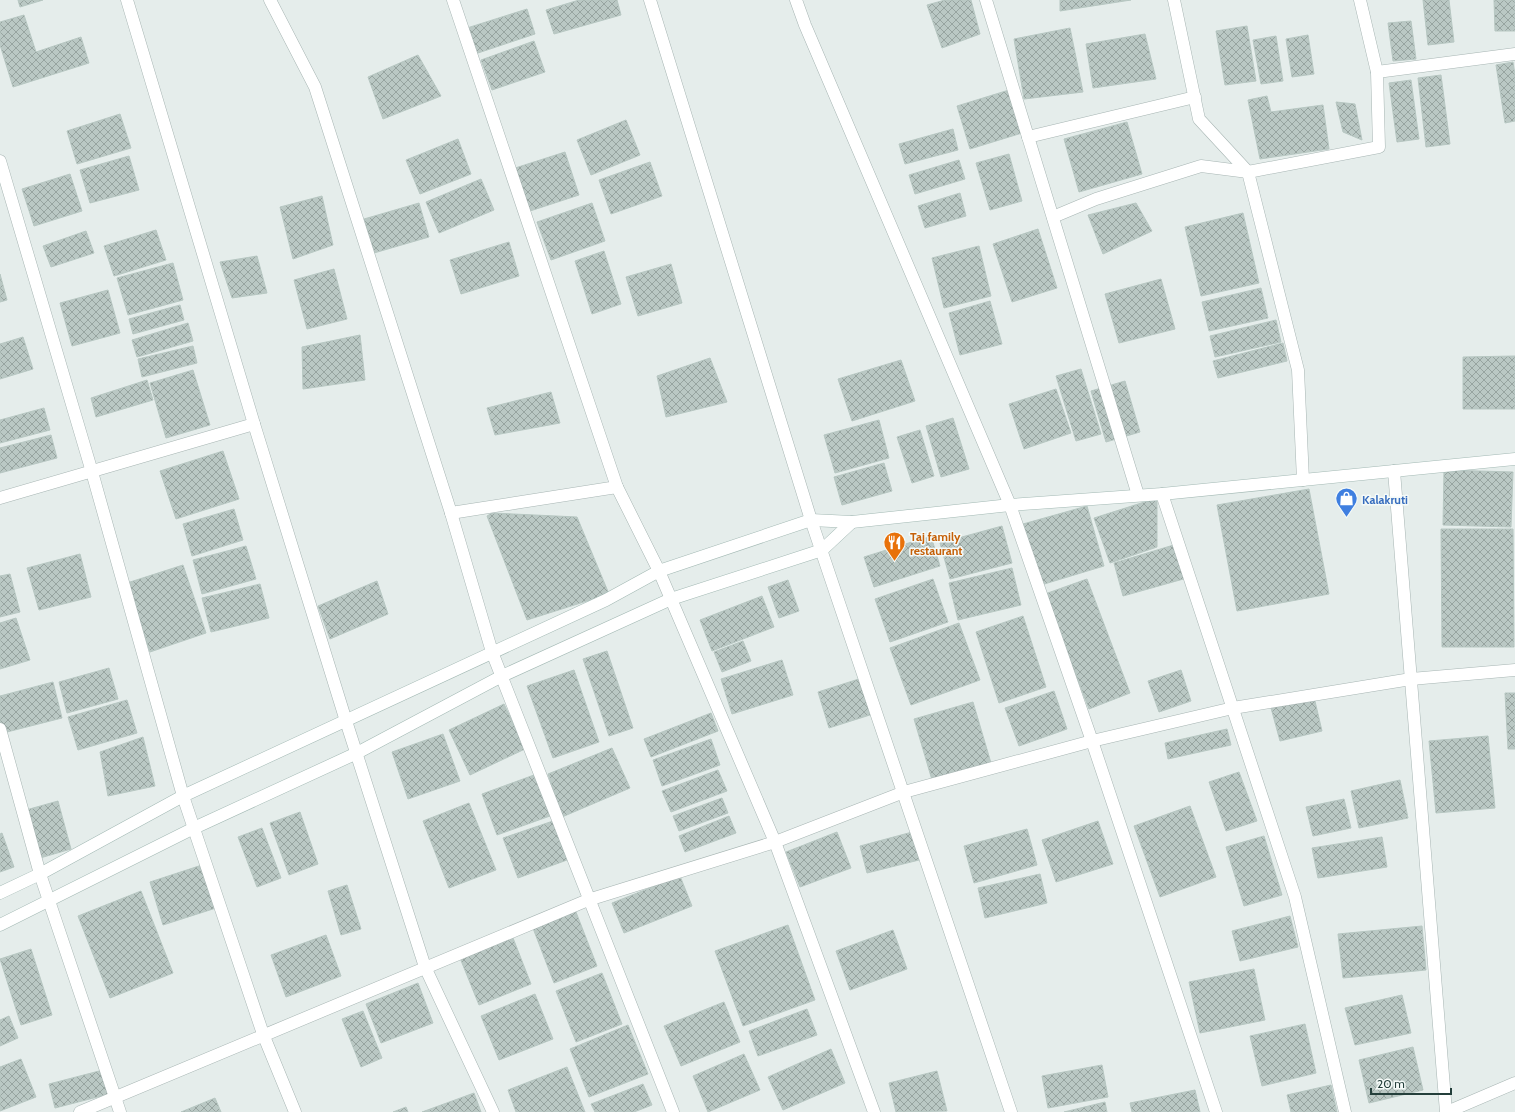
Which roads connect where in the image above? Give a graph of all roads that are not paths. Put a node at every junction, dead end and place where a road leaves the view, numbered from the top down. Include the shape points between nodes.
1 (126, 0) edge
2 (270, 0) edge
3 (453, 0) edge
4 (650, 0) edge
5 (796, 0) edge
6 (986, 0) edge
7 (1174, 0) edge
8 (1360, 0) edge
9 (1515, 54) edge
10 (1377, 72) junction
11 (1194, 97) junction
12 (1028, 137) junction
13 (0, 161) edge
14 (1248, 172) junction
15 (1053, 218) junction
16 (254, 424) junction
17 (1515, 459) edge
18 (1394, 471) junction
19 (92, 472) junction
20 (1303, 480) junction
21 (617, 487) junction
22 (1162, 494) junction
23 (1138, 495) junction
24 (0, 498) edge
25 (1010, 505) junction
26 (450, 513) junction
27 (811, 520) junction
28 (852, 522) junction
29 (822, 550) junction
30 (659, 571) junction
31 (671, 600) junction
32 (492, 652) junction
33 (1515, 670) edge
34 (502, 676) junction
35 (1411, 679) junction
36 (1232, 708) junction
37 (346, 720) junction
38 (0, 729) edge
39 (1092, 741) junction
40 (356, 753) junction
41 (904, 792) junction
42 (183, 796) junction
43 (194, 828) junction
44 (775, 842) junction
45 (40, 874) junction
46 (0, 893) edge
47 (588, 900) junction
48 (49, 901) junction
49 (0, 925) edge
50 (425, 967) junction
51 (263, 1034) junction
52 (1515, 1083) edge
53 (115, 1097) junction
54 (80, 1112) edge
55 (120, 1112) edge
56 (295, 1112) edge
57 (493, 1112) edge
58 (673, 1112) edge
59 (874, 1112) edge
60 (1011, 1112) edge
61 (1216, 1112) edge
62 (1345, 1112) edge
63 (1446, 1112) edge

1 - 16 street
2 - 26 street via 315,87
3 - 21 street
4 - 27 street
5 - 25 street
6 - 12 street
7 - 11 street
8 - 10 street
9 - 10 street
10 - 14 street via 1379,147
11 - 12 street
11 - 14 street via 1199,119
12 - 15 street
13 - 19 street
14 - 15 street via 1201,166 1096,199
14 - 20 street via 1298,370
15 - 23 street
16 - 19 street
16 - 37 street
17 - 18 street
18 - 20 street
18 - 35 street
19 - 24 street
19 - 42 street
20 - 22 street
21 - 26 street
21 - 30 street
22 - 23 street
22 - 36 street
23 - 25 street
25 - 28 street
25 - 39 street
26 - 32 street
27 - 28 street
27 - 29 street
27 - 30 street
28 - 29 street
29 - 31 street
29 - 41 street
30 - 31 street
30 - 32 street via 606,600
31 - 34 street
31 - 44 street
32 - 34 street
32 - 37 street
33 - 35 street
34 - 40 street
34 - 47 street
35 - 36 street
35 - 63 street
36 - 39 street
36 - 62 street via 1295,898
37 - 40 street
37 - 42 street
38 - 45 street
39 - 41 street
39 - 61 street
40 - 43 street
40 - 50 street
41 - 44 street
41 - 60 street
42 - 43 street
42 - 45 street
43 - 48 street
43 - 51 street
44 - 47 street
44 - 59 street
45 - 46 street
45 - 48 street
47 - 50 street
47 - 58 street
48 - 49 street
48 - 53 street
50 - 51 street
50 - 57 street
51 - 53 street
51 - 56 street
52 - 63 street
53 - 54 street
53 - 55 street

